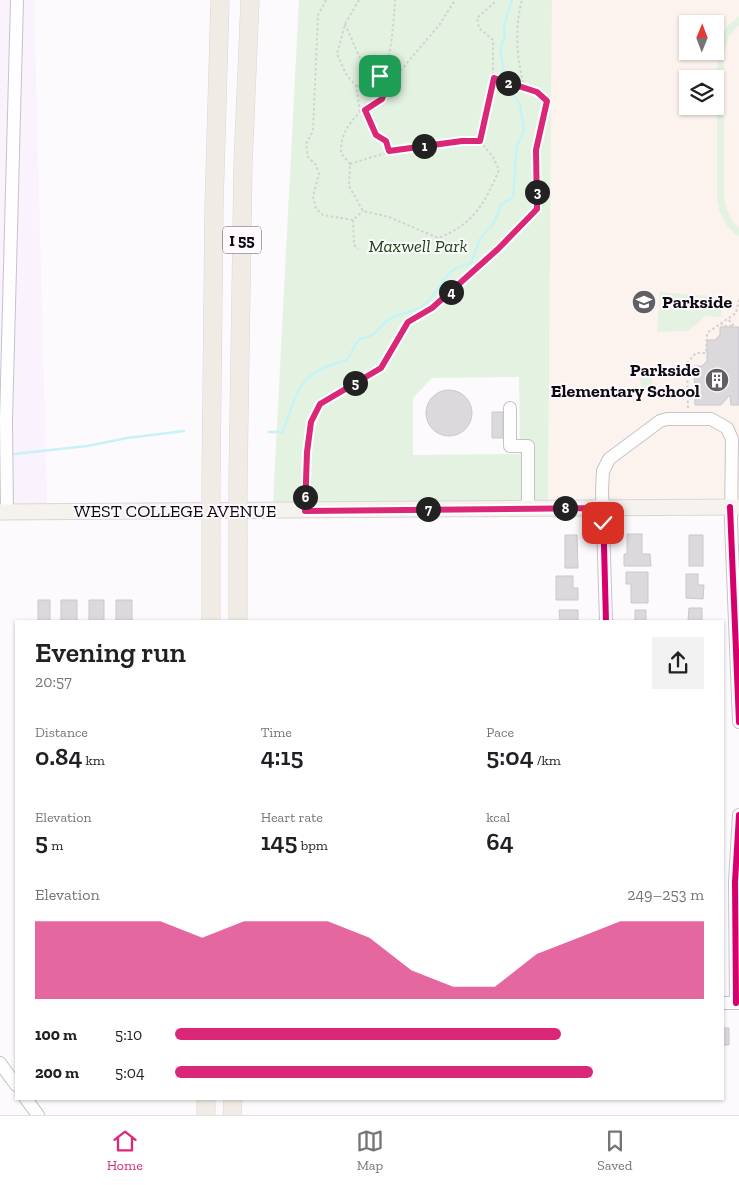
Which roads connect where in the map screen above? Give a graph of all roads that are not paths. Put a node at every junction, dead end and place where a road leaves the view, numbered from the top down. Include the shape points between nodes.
1 (17, 0) edge
2 (220, 0) edge
3 (250, 0) edge
4 (510, 408) dead end
5 (735, 507) edge
6 (528, 508) junction
7 (603, 508) junction
8 (4, 512) edge
9 (211, 620) edge
10 (238, 620) edge
11 (606, 620) edge
12 (739, 722) edge
13 (739, 815) edge
14 (738, 1002) edge
15 (724, 1003) edge
16 (0, 1063) edge
17 (15, 1084) edge
18 (27, 1100) edge
19 (206, 1100) edge
20 (233, 1100) edge
21 (38, 1115) edge
22 (206, 1115) edge
23 (232, 1115) edge

1 - 8 street
2 - 9 highway, I 55, bridge via 214,207
3 - 10 highway, I 55, bridge via 243,165
4 - 6 street via 510,446 528,446
5 - 7 main road, WEST COLLEGE AVENUE
5 - 7 street via 732,439 727,428 711,419 688,419 660,421 609,459 603,471
5 - 12 street
6 - 7 main road, WEST COLLEGE AVENUE
6 - 8 main road, WEST COLLEGE AVENUE
7 - 11 street
13 - 14 street via 735,882
14 - 15 street
16 - 17 street
18 - 21 street
19 - 22 highway
20 - 23 highway

